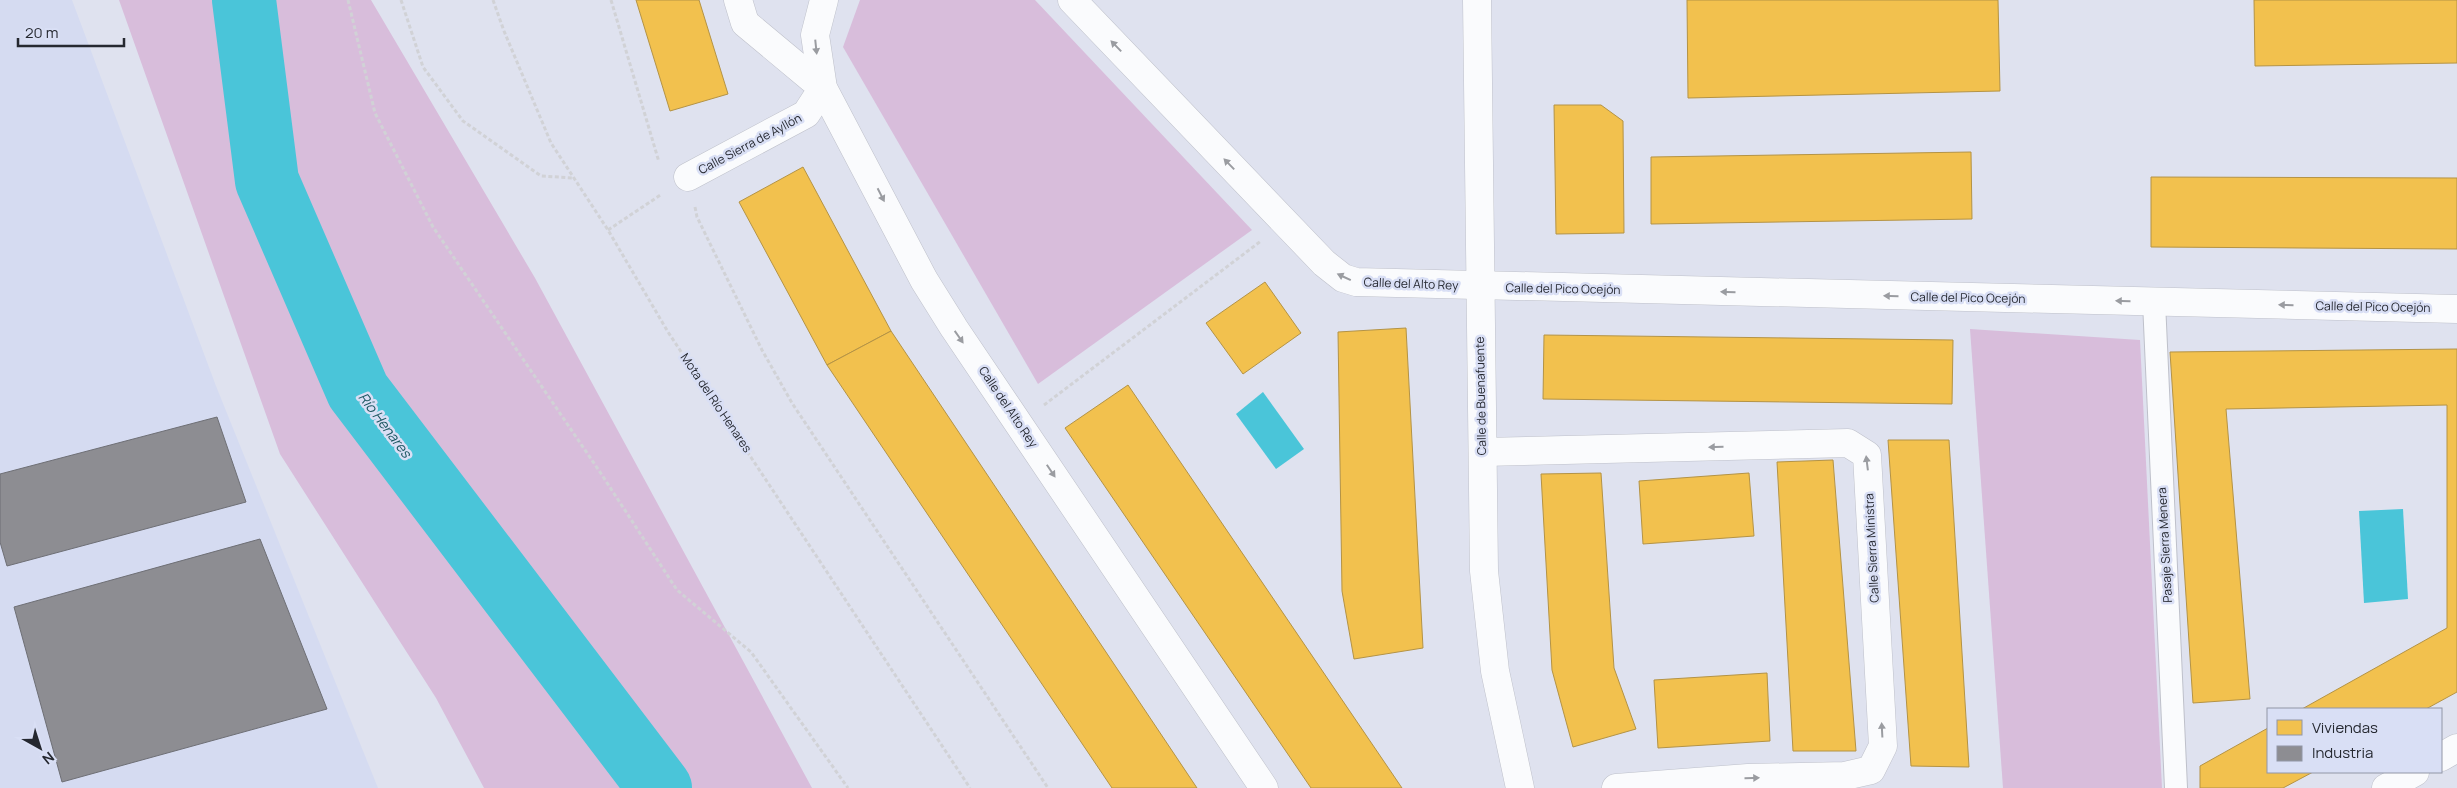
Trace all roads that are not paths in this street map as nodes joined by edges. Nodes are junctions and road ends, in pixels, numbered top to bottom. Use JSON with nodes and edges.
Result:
{"nodes":[{"id":1,"x":738,"y":0,"type":"edge"},
{"id":2,"x":824,"y":0,"type":"edge"},
{"id":3,"x":1072,"y":0,"type":"edge"},
{"id":4,"x":1477,"y":0,"type":"edge"},
{"id":5,"x":823,"y":88,"type":"junction"},
{"id":6,"x":688,"y":177,"type":"road end"},
{"id":7,"x":1479,"y":286,"type":"junction"},
{"id":8,"x":2154,"y":302,"type":"junction"},
{"id":9,"x":2457,"y":309,"type":"edge"},
{"id":10,"x":1483,"y":452,"type":"junction"},
{"id":11,"x":2457,"y":748,"type":"edge"},
{"id":12,"x":2442,"y":756,"type":"edge"},
{"id":13,"x":2413,"y":773,"type":"edge"},
{"id":14,"x":1264,"y":788,"type":"edge"},
{"id":15,"x":1520,"y":788,"type":"edge"},
{"id":16,"x":1616,"y":788,"type":"edge"},
{"id":17,"x":2176,"y":788,"type":"edge"},
{"id":18,"x":2386,"y":788,"type":"edge"}],
"edges":[{"from":1,"to":5,"type":"street"},
{"from":2,"to":5,"type":"street","name":"Calle del Alto Rey","one_way":true},
{"from":7,"to":3,"type":"street","name":"Calle del Alto Rey","one_way":true},
{"from":4,"to":7,"type":"street","name":"Calle de Buenafuente"},
{"from":5,"to":6,"type":"street","name":"Calle Sierra de Ayllón"},
{"from":5,"to":14,"type":"street","name":"Calle del Alto Rey","one_way":true},
{"from":8,"to":7,"type":"street","name":"Calle del Pico Ocejón","one_way":true},
{"from":7,"to":10,"type":"street","name":"Calle de Buenafuente"},
{"from":9,"to":8,"type":"street","name":"Calle del Pico Ocejón","one_way":true},
{"from":8,"to":17,"type":"street","name":"Pasaje Sierra Menera"},
{"from":10,"to":15,"type":"street","name":"Calle de Buenafuente"},
{"from":16,"to":10,"type":"street","name":"Calle Sierra Ministra","one_way":true},
{"from":11,"to":12,"type":"street"},
{"from":13,"to":18,"type":"street"}]}
